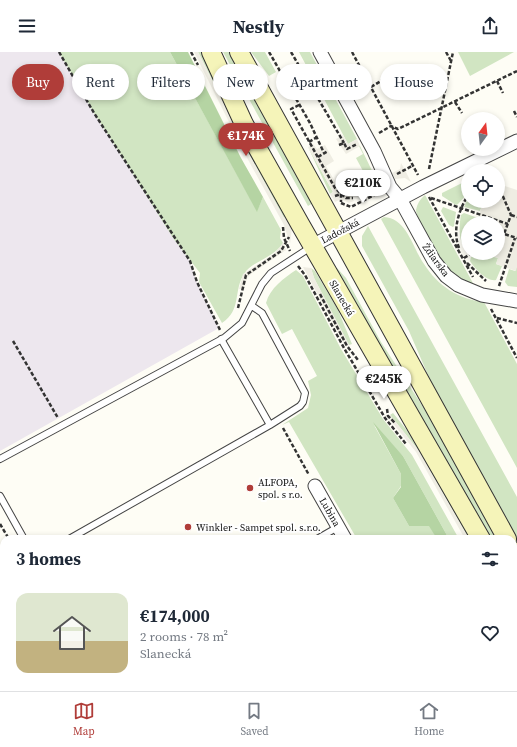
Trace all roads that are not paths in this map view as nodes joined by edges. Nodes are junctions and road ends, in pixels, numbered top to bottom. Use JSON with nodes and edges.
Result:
{"nodes":[{"id":1,"x":239,"y":52,"type":"edge"},
{"id":2,"x":320,"y":52,"type":"edge"},
{"id":3,"x":207,"y":59,"type":"edge"},
{"id":4,"x":517,"y":141,"type":"edge"},
{"id":5,"x":400,"y":199,"type":"junction"},
{"id":6,"x":337,"y":232,"type":"junction"},
{"id":7,"x":312,"y":246,"type":"junction"},
{"id":8,"x":517,"y":301,"type":"edge"},
{"id":9,"x":252,"y":306,"type":"junction"},
{"id":10,"x":223,"y":338,"type":"junction"},
{"id":11,"x":270,"y":424,"type":"junction"},
{"id":12,"x":0,"y":459,"type":"edge"},
{"id":13,"x":315,"y":486,"type":"road end"},
{"id":14,"x":0,"y":496,"type":"edge"},
{"id":15,"x":338,"y":526,"type":"junction"},
{"id":16,"x":22,"y":535,"type":"edge"},
{"id":17,"x":76,"y":535,"type":"edge"},
{"id":18,"x":323,"y":535,"type":"edge"},
{"id":19,"x":343,"y":535,"type":"edge"},
{"id":20,"x":479,"y":535,"type":"edge"},
{"id":21,"x":505,"y":535,"type":"edge"}],
"edges":[{"from":1,"to":6,"type":"main road"},
{"from":2,"to":5,"type":"street","name":"Ždiarska"},
{"from":3,"to":7,"type":"main road","name":"Slanecká"},
{"from":4,"to":5,"type":"street","name":"Ladožská"},
{"from":5,"to":6,"type":"street","name":"Ladožská"},
{"from":5,"to":8,"type":"street","name":"Ždiarska"},
{"from":6,"to":7,"type":"street","name":"Ladožská"},
{"from":6,"to":21,"type":"main road"},
{"from":7,"to":9,"type":"lane"},
{"from":7,"to":20,"type":"main road","name":"Slanecká"},
{"from":9,"to":10,"type":"lane"},
{"from":9,"to":11,"type":"lane"},
{"from":10,"to":11,"type":"lane"},
{"from":10,"to":12,"type":"lane"},
{"from":11,"to":17,"type":"lane"},
{"from":13,"to":15,"type":"street","name":"Lubina"},
{"from":14,"to":16,"type":"lane"},
{"from":15,"to":18,"type":"lane"},
{"from":15,"to":19,"type":"street","name":"Lubina"}]}
